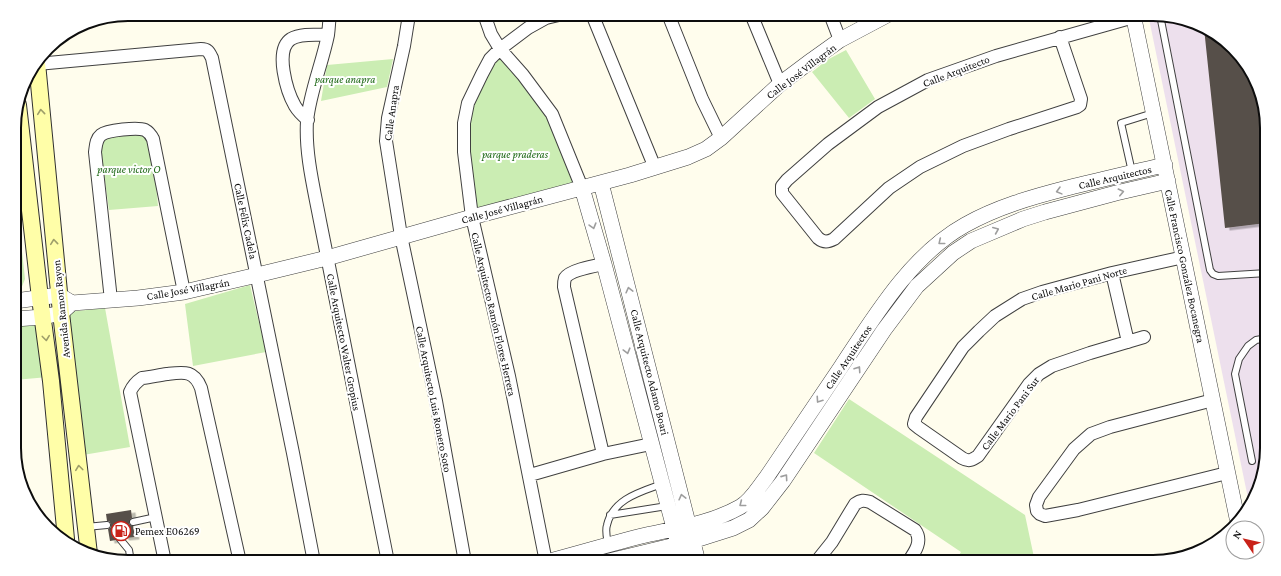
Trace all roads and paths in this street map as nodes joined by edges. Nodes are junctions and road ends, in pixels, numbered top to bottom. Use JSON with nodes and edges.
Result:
{"nodes":[{"id":1,"x":329,"y":21,"type":"edge"},
{"id":2,"x":408,"y":21,"type":"edge"},
{"id":3,"x":486,"y":21,"type":"edge"},
{"id":4,"x":541,"y":21,"type":"edge"},
{"id":5,"x":595,"y":21,"type":"edge"},
{"id":6,"x":671,"y":21,"type":"edge"},
{"id":7,"x":754,"y":21,"type":"edge"},
{"id":8,"x":833,"y":21,"type":"edge"},
{"id":9,"x":875,"y":21,"type":"edge"},
{"id":10,"x":1116,"y":21,"type":"edge"},
{"id":11,"x":1135,"y":21,"type":"edge"},
{"id":12,"x":1161,"y":21,"type":"edge"},
{"id":13,"x":328,"y":35,"type":"junction"},
{"id":14,"x":1060,"y":37,"type":"junction"},
{"id":15,"x":840,"y":40,"type":"junction"},
{"id":16,"x":500,"y":49,"type":"junction"},
{"id":17,"x":43,"y":63,"type":"edge"},
{"id":18,"x":38,"y":70,"type":"edge"},
{"id":19,"x":780,"y":84,"type":"junction"},
{"id":20,"x":1154,"y":113,"type":"junction"},
{"id":21,"x":308,"y":120,"type":"junction"},
{"id":22,"x":21,"y":131,"type":"edge"},
{"id":23,"x":721,"y":138,"type":"junction"},
{"id":24,"x":1165,"y":165,"type":"junction"},
{"id":25,"x":655,"y":168,"type":"junction"},
{"id":26,"x":1132,"y":172,"type":"junction"},
{"id":27,"x":1168,"y":181,"type":"junction"},
{"id":28,"x":601,"y":183,"type":"junction"},
{"id":29,"x":582,"y":188,"type":"junction"},
{"id":30,"x":472,"y":216,"type":"junction"},
{"id":31,"x":964,"y":225,"type":"junction"},
{"id":32,"x":401,"y":236,"type":"junction"},
{"id":33,"x":971,"y":241,"type":"junction"},
{"id":34,"x":1184,"y":257,"type":"junction"},
{"id":35,"x":327,"y":258,"type":"junction"},
{"id":36,"x":604,"y":264,"type":"junction"},
{"id":37,"x":1112,"y":273,"type":"junction"},
{"id":38,"x":1260,"y":273,"type":"edge"},
{"id":39,"x":257,"y":275,"type":"junction"},
{"id":40,"x":184,"y":292,"type":"junction"},
{"id":41,"x":40,"y":298,"type":"junction"},
{"id":42,"x":21,"y":300,"type":"edge"},
{"id":43,"x":111,"y":300,"type":"junction"},
{"id":44,"x":64,"y":304,"type":"junction"},
{"id":45,"x":43,"y":316,"type":"junction"},
{"id":46,"x":21,"y":318,"type":"edge"},
{"id":47,"x":1144,"y":337,"type":"dead end"},
{"id":48,"x":1260,"y":339,"type":"edge"},
{"id":49,"x":1128,"y":342,"type":"junction"},
{"id":50,"x":1213,"y":400,"type":"junction"},
{"id":51,"x":808,"y":416,"type":"junction"},
{"id":52,"x":821,"y":425,"type":"junction"},
{"id":53,"x":651,"y":444,"type":"junction"},
{"id":54,"x":603,"y":454,"type":"junction"},
{"id":55,"x":969,"y":461,"type":"joint"},
{"id":56,"x":1252,"y":461,"type":"dead end"},
{"id":57,"x":1227,"y":473,"type":"junction"},
{"id":58,"x":530,"y":475,"type":"junction"},
{"id":59,"x":662,"y":484,"type":"junction"},
{"id":60,"x":667,"y":506,"type":"junction"},
{"id":61,"x":610,"y":515,"type":"junction"},
{"id":62,"x":1236,"y":515,"type":"edge"},
{"id":63,"x":156,"y":518,"type":"junction"},
{"id":64,"x":133,"y":522,"type":"dead end"},
{"id":65,"x":107,"y":525,"type":"dead end"},
{"id":66,"x":689,"y":526,"type":"junction"},
{"id":67,"x":86,"y":527,"type":"junction"},
{"id":68,"x":673,"y":529,"type":"junction"},
{"id":69,"x":66,"y":535,"type":"edge"},
{"id":70,"x":120,"y":539,"type":"dead end"},
{"id":71,"x":685,"y":542,"type":"junction"},
{"id":72,"x":608,"y":546,"type":"junction"},
{"id":73,"x":88,"y":547,"type":"edge"},
{"id":74,"x":130,"y":555,"type":"edge"},
{"id":75,"x":164,"y":555,"type":"edge"},
{"id":76,"x":238,"y":555,"type":"edge"},
{"id":77,"x":313,"y":555,"type":"edge"},
{"id":78,"x":387,"y":555,"type":"edge"},
{"id":79,"x":464,"y":555,"type":"edge"},
{"id":80,"x":545,"y":555,"type":"edge"},
{"id":81,"x":573,"y":555,"type":"edge"},
{"id":82,"x":640,"y":555,"type":"edge"},
{"id":83,"x":684,"y":555,"type":"edge"},
{"id":84,"x":693,"y":555,"type":"edge"},
{"id":85,"x":822,"y":555,"type":"edge"},
{"id":86,"x":912,"y":555,"type":"edge"}],
"edges":[{"from":1,"to":13,"type":"street","name":"Calle Arquitecto Walter Gropius"},
{"from":2,"to":32,"type":"street","name":"Calle Anapra"},
{"from":3,"to":16,"type":"street"},
{"from":4,"to":16,"type":"street","name":"Calle Arquitecto Ramón Flores Herrera"},
{"from":5,"to":25,"type":"street"},
{"from":6,"to":23,"type":"street"},
{"from":7,"to":19,"type":"street"},
{"from":8,"to":15,"type":"street"},
{"from":9,"to":15,"type":"street","name":"Calle José Villagrán"},
{"from":10,"to":14,"type":"street","name":"Calle Arquitecto"},
{"from":11,"to":20,"type":"street","name":"Calle Francisco González Bocanegra"},
{"from":12,"to":38,"type":"lane"},
{"from":13,"to":21,"type":"street","name":"Calle Arquitecto Walter Gropius"},
{"from":13,"to":21,"type":"street"},
{"from":14,"to":14,"type":"street","name":"Calle Arquitecto"},
{"from":15,"to":19,"type":"street","name":"Calle José Villagrán"},
{"from":16,"to":29,"type":"street"},
{"from":16,"to":30,"type":"street","name":"Calle Arquitecto Ramón Flores Herrera"},
{"from":17,"to":39,"type":"street","name":"Calle Félix Cadela"},
{"from":44,"to":18,"type":"main road","name":"Avenida Ramon Rayon","one_way":true},
{"from":19,"to":23,"type":"street","name":"Calle José Villagrán"},
{"from":20,"to":24,"type":"street","name":"Calle Francisco González Bocanegra"},
{"from":20,"to":26,"type":"lane"},
{"from":21,"to":35,"type":"street","name":"Calle Arquitecto Walter Gropius"},
{"from":22,"to":41,"type":"main road","name":"Avenida Ramon Rayon"},
{"from":23,"to":25,"type":"street","name":"Calle José Villagrán"},
{"from":24,"to":26,"type":"street","name":"Calle Arquitectos"},
{"from":24,"to":27,"type":"street","name":"Calle Francisco González Bocanegra"},
{"from":25,"to":28,"type":"street","name":"Calle José Villagrán"},
{"from":26,"to":31,"type":"street","name":"Calle Arquitectos","one_way":true},
{"from":33,"to":27,"type":"street","name":"Calle Arquitectos","one_way":true},
{"from":27,"to":34,"type":"street","name":"Calle Francisco González Bocanegra"},
{"from":28,"to":29,"type":"street","name":"Calle José Villagrán"},
{"from":66,"to":28,"type":"street","name":"Calle Arquitecto Adamo Boari","one_way":true},
{"from":29,"to":30,"type":"street","name":"Calle José Villagrán"},
{"from":29,"to":36,"type":"street","name":"Calle Arquitecto Adamo Boari","one_way":true},
{"from":30,"to":32,"type":"street","name":"Calle José Villagrán"},
{"from":30,"to":58,"type":"street","name":"Calle Arquitecto Ramón Flores Herrera"},
{"from":31,"to":33,"type":"street"},
{"from":31,"to":51,"type":"street","name":"Calle Arquitectos","one_way":true},
{"from":32,"to":35,"type":"street","name":"Calle José Villagrán"},
{"from":32,"to":79,"type":"street","name":"Calle Arquitecto Luis Romero Soto"},
{"from":52,"to":33,"type":"street","name":"Calle Arquitectos","one_way":true},
{"from":34,"to":37,"type":"street","name":"Calle Mario Pani Norte"},
{"from":34,"to":50,"type":"street","name":"Calle Francisco González Bocanegra"},
{"from":35,"to":39,"type":"street","name":"Calle José Villagrán"},
{"from":35,"to":78,"type":"street","name":"Calle Arquitecto Walter Gropius"},
{"from":36,"to":53,"type":"street","name":"Calle Arquitecto Adamo Boari","one_way":true},
{"from":36,"to":54,"type":"street"},
{"from":37,"to":49,"type":"street"},
{"from":37,"to":55,"type":"street","name":"Calle Mario Pani Norte"},
{"from":39,"to":40,"type":"street","name":"Calle José Villagrán"},
{"from":39,"to":77,"type":"street","name":"Calle Félix Cadela"},
{"from":40,"to":43,"type":"street","name":"Calle José Villagrán"},
{"from":40,"to":43,"type":"street"},
{"from":41,"to":42,"type":"street"},
{"from":41,"to":44,"type":"street"},
{"from":41,"to":45,"type":"main road","name":"Avenida Ramon Rayon"},
{"from":43,"to":44,"type":"street","name":"Calle José Villagrán"},
{"from":44,"to":45,"type":"street"},
{"from":67,"to":44,"type":"main road","name":"Avenida Ramon Rayon","one_way":true},
{"from":45,"to":46,"type":"street"},
{"from":45,"to":69,"type":"main road","name":"Avenida Ramon Rayon","one_way":true},
{"from":47,"to":49,"type":"street","name":"Calle Mario Pani Sur"},
{"from":48,"to":56,"type":"lane"},
{"from":49,"to":55,"type":"street","name":"Calle Mario Pani Sur"},
{"from":50,"to":57,"type":"street","name":"Calle Francisco González Bocanegra"},
{"from":50,"to":57,"type":"street"},
{"from":51,"to":52,"type":"street"},
{"from":51,"to":66,"type":"street","name":"Calle Arquitectos","one_way":true},
{"from":71,"to":52,"type":"street","name":"Calle Arquitectos","one_way":true},
{"from":53,"to":54,"type":"street"},
{"from":53,"to":59,"type":"street","name":"Calle Arquitecto Adamo Boari"},
{"from":54,"to":58,"type":"street"},
{"from":57,"to":62,"type":"street","name":"Calle Francisco González Bocanegra"},
{"from":58,"to":80,"type":"street","name":"Calle Arquitecto Ramón Flores Herrera"},
{"from":59,"to":60,"type":"street","name":"Calle Arquitecto Adamo Boari"},
{"from":59,"to":61,"type":"lane"},
{"from":60,"to":61,"type":"lane"},
{"from":60,"to":68,"type":"street","name":"Calle Arquitecto Adamo Boari"},
{"from":61,"to":72,"type":"lane"},
{"from":63,"to":64,"type":"lane"},
{"from":63,"to":75,"type":"street"},
{"from":63,"to":76,"type":"street"},
{"from":65,"to":67,"type":"lane"},
{"from":66,"to":68,"type":"street","name":"Calle Arquitectos"},
{"from":66,"to":71,"type":"street","name":"Calle Arquitecto Adamo Boari"},
{"from":67,"to":73,"type":"main road","name":"Avenida Ramon Rayon"},
{"from":68,"to":71,"type":"street","name":"Calle Arquitecto Adamo Boari"},
{"from":68,"to":72,"type":"street","name":"Calle Arquitectos"},
{"from":70,"to":74,"type":"lane"},
{"from":71,"to":82,"type":"street","name":"Calle Arquitectos"},
{"from":71,"to":83,"type":"street","name":"Calle Arquitecto Adamo Boari"},
{"from":71,"to":84,"type":"street","name":"Calle Arquitecto Adamo Boari"},
{"from":72,"to":81,"type":"street","name":"Calle Arquitectos"},
{"from":85,"to":86,"type":"street"}]}
